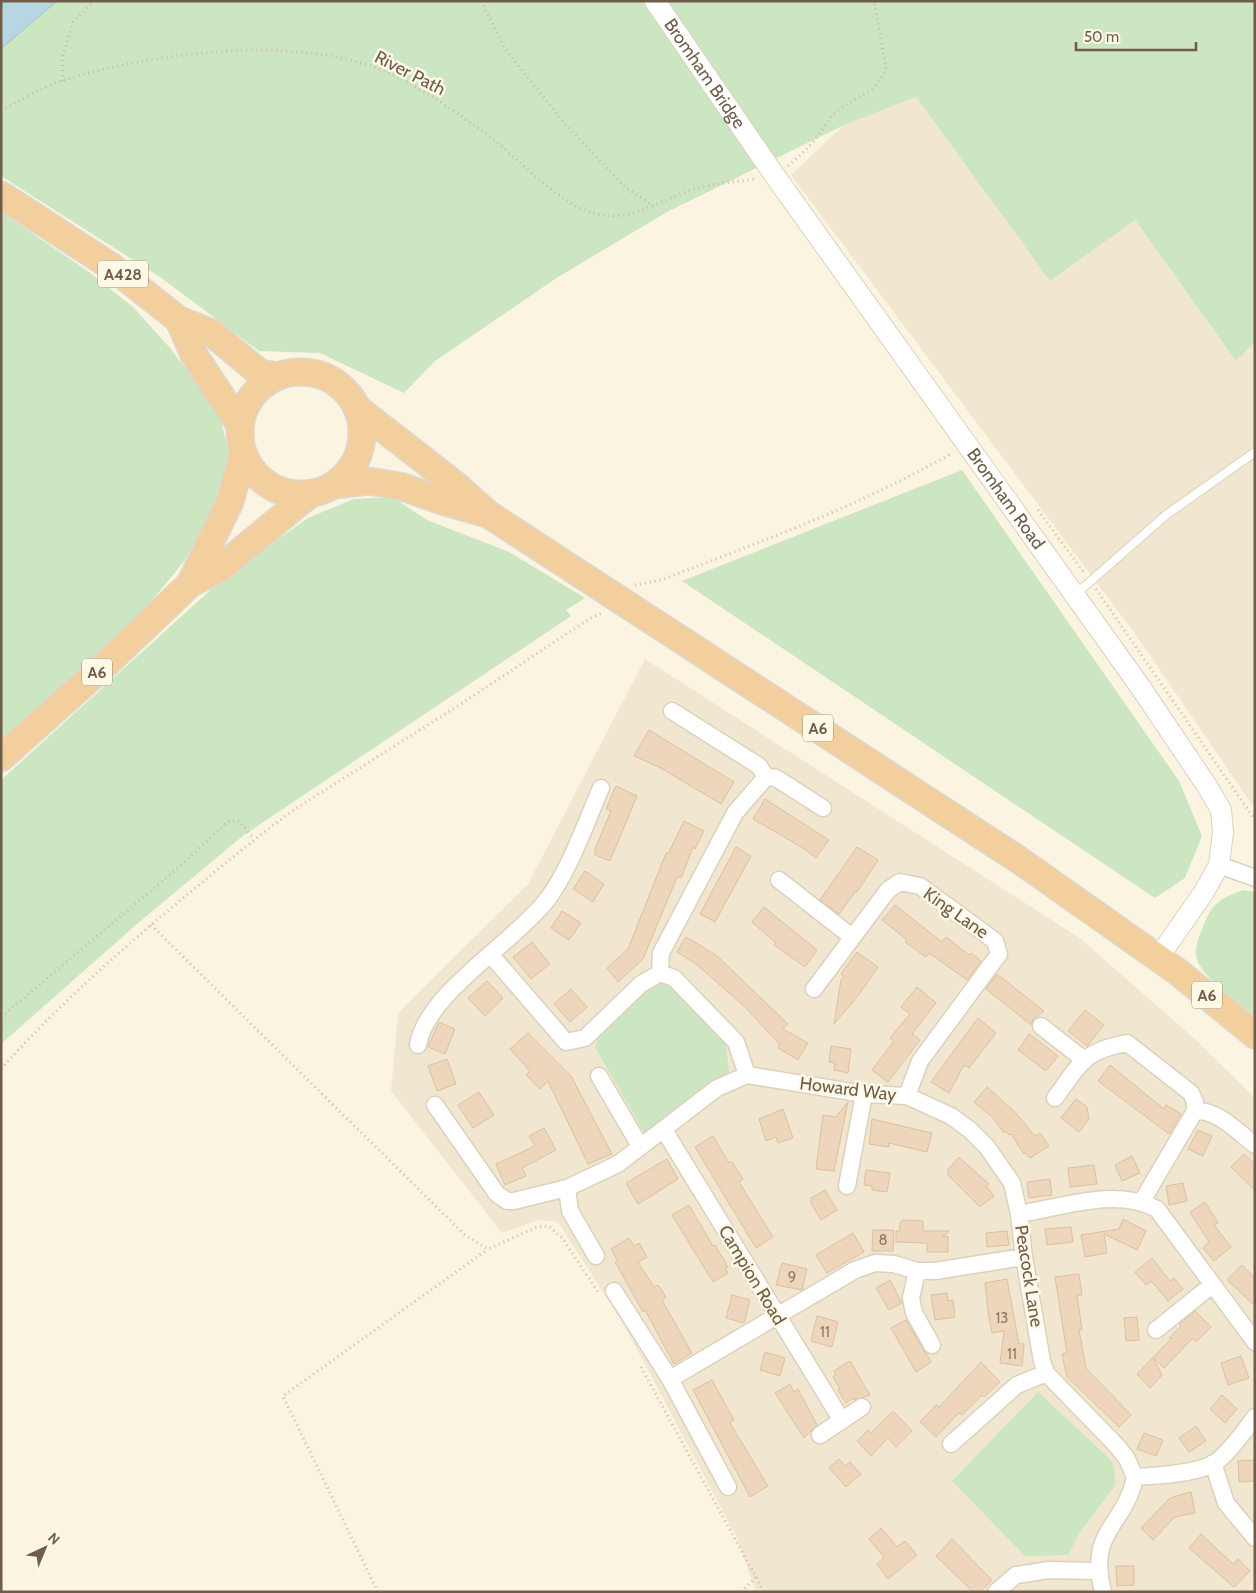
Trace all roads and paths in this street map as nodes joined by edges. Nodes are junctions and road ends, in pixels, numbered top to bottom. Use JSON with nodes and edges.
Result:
{"nodes":[{"id":1,"x":94,"y":1,"type":"edge"},
{"id":2,"x":481,"y":1,"type":"edge"},
{"id":3,"x":655,"y":1,"type":"edge"},
{"id":4,"x":874,"y":1,"type":"edge"},
{"id":5,"x":63,"y":80,"type":"junction"},
{"id":6,"x":1,"y":110,"type":"edge"},
{"id":7,"x":754,"y":144,"type":"joint"},
{"id":8,"x":780,"y":172,"type":"junction"},
{"id":9,"x":1,"y":195,"type":"edge"},
{"id":10,"x":653,"y":206,"type":"junction"},
{"id":11,"x":179,"y":320,"type":"junction"},
{"id":12,"x":276,"y":376,"type":"junction"},
{"id":13,"x":358,"y":409,"type":"junction"},
{"id":14,"x":240,"y":425,"type":"junction"},
{"id":15,"x":968,"y":443,"type":"junction"},
{"id":16,"x":1255,"y":452,"type":"edge"},
{"id":17,"x":243,"y":454,"type":"junction"},
{"id":18,"x":335,"y":485,"type":"junction"},
{"id":19,"x":310,"y":494,"type":"junction"},
{"id":20,"x":488,"y":514,"type":"junction"},
{"id":21,"x":190,"y":584,"type":"junction"},
{"id":22,"x":631,"y":585,"type":"dead end"},
{"id":23,"x":1075,"y":595,"type":"junction"},
{"id":24,"x":595,"y":616,"type":"dead end"},
{"id":25,"x":672,"y":710,"type":"dead end"},
{"id":26,"x":1,"y":758,"type":"edge"},
{"id":27,"x":766,"y":777,"type":"junction"},
{"id":28,"x":601,"y":788,"type":"dead end"},
{"id":29,"x":823,"y":808,"type":"dead end"},
{"id":30,"x":254,"y":840,"type":"junction"},
{"id":31,"x":1219,"y":865,"type":"junction"},
{"id":32,"x":1255,"y":878,"type":"edge"},
{"id":33,"x":779,"y":880,"type":"dead end"},
{"id":34,"x":151,"y":925,"type":"junction"},
{"id":35,"x":852,"y":937,"type":"junction"},
{"id":36,"x":490,"y":954,"type":"junction"},
{"id":37,"x":1158,"y":958,"type":"junction"},
{"id":38,"x":660,"y":973,"type":"junction"},
{"id":39,"x":814,"y":989,"type":"dead end"},
{"id":40,"x":1,"y":1017,"type":"edge"},
{"id":41,"x":1041,"y":1026,"type":"dead end"},
{"id":42,"x":1255,"y":1035,"type":"edge"},
{"id":43,"x":418,"y":1045,"type":"dead end"},
{"id":44,"x":1083,"y":1059,"type":"junction"},
{"id":45,"x":1,"y":1069,"type":"edge"},
{"id":46,"x":747,"y":1075,"type":"junction"},
{"id":47,"x":600,"y":1076,"type":"dead end"},
{"id":48,"x":864,"y":1094,"type":"junction"},
{"id":49,"x":907,"y":1096,"type":"junction"},
{"id":50,"x":1055,"y":1098,"type":"dead end"},
{"id":51,"x":435,"y":1105,"type":"dead end"},
{"id":52,"x":1195,"y":1111,"type":"junction"},
{"id":53,"x":664,"y":1130,"type":"junction"},
{"id":54,"x":1255,"y":1145,"type":"edge"},
{"id":55,"x":640,"y":1146,"type":"junction"},
{"id":56,"x":847,"y":1186,"type":"dead end"},
{"id":57,"x":567,"y":1188,"type":"junction"},
{"id":58,"x":1142,"y":1201,"type":"junction"},
{"id":59,"x":1020,"y":1214,"type":"junction"},
{"id":60,"x":488,"y":1249,"type":"junction"},
{"id":61,"x":596,"y":1256,"type":"dead end"},
{"id":62,"x":1024,"y":1256,"type":"junction"},
{"id":63,"x":917,"y":1271,"type":"junction"},
{"id":64,"x":1212,"y":1285,"type":"junction"},
{"id":65,"x":607,"y":1292,"type":"joint"},
{"id":66,"x":776,"y":1316,"type":"junction"},
{"id":67,"x":1156,"y":1330,"type":"dead end"},
{"id":68,"x":1255,"y":1342,"type":"edge"},
{"id":69,"x":932,"y":1345,"type":"dead end"},
{"id":70,"x":638,"y":1360,"type":"dead end"},
{"id":71,"x":1046,"y":1373,"type":"junction"},
{"id":72,"x":670,"y":1379,"type":"junction"},
{"id":73,"x":862,"y":1406,"type":"dead end"},
{"id":74,"x":1255,"y":1416,"type":"edge"},
{"id":75,"x":841,"y":1419,"type":"junction"},
{"id":76,"x":820,"y":1435,"type":"dead end"},
{"id":77,"x":951,"y":1444,"type":"dead end"},
{"id":78,"x":1213,"y":1463,"type":"junction"},
{"id":79,"x":1135,"y":1477,"type":"junction"},
{"id":80,"x":728,"y":1487,"type":"dead end"},
{"id":81,"x":1255,"y":1538,"type":"edge"},
{"id":82,"x":1098,"y":1571,"type":"junction"},
{"id":83,"x":756,"y":1577,"type":"junction"},
{"id":84,"x":378,"y":1592,"type":"edge"},
{"id":85,"x":741,"y":1592,"type":"edge"},
{"id":86,"x":764,"y":1592,"type":"edge"},
{"id":87,"x":996,"y":1592,"type":"edge"},
{"id":88,"x":1103,"y":1592,"type":"edge"}],
"edges":[{"from":1,"to":5,"type":"path"},
{"from":2,"to":10,"type":"path"},
{"from":3,"to":7,"type":"street","name":"Bromham Bridge"},
{"from":4,"to":8,"type":"path"},
{"from":5,"to":6,"type":"path","name":"River Path"},
{"from":5,"to":10,"type":"path","name":"River Path"},
{"from":7,"to":8,"type":"street","name":"Bromham Road"},
{"from":8,"to":10,"type":"path","name":"River Path"},
{"from":8,"to":15,"type":"street","name":"Bromham Road"},
{"from":9,"to":11,"type":"highway","number":"A428"},
{"from":11,"to":12,"type":"highway","number":"A428"},
{"from":11,"to":14,"type":"highway","number":"A428"},
{"from":12,"to":13,"type":"highway"},
{"from":12,"to":14,"type":"highway"},
{"from":13,"to":18,"type":"highway"},
{"from":13,"to":20,"type":"highway","number":"A6"},
{"from":14,"to":17,"type":"highway"},
{"from":15,"to":22,"type":"path"},
{"from":15,"to":23,"type":"street","name":"Bromham Road"},
{"from":16,"to":23,"type":"lane"},
{"from":17,"to":19,"type":"highway"},
{"from":17,"to":21,"type":"highway","number":"A6"},
{"from":18,"to":19,"type":"highway"},
{"from":18,"to":20,"type":"highway","number":"A6"},
{"from":19,"to":21,"type":"highway","number":"A6"},
{"from":20,"to":37,"type":"highway","number":"A6"},
{"from":21,"to":26,"type":"highway","number":"A6"},
{"from":23,"to":31,"type":"street","name":"Bromham Road"},
{"from":24,"to":30,"type":"path"},
{"from":25,"to":27,"type":"street"},
{"from":27,"to":29,"type":"street"},
{"from":27,"to":38,"type":"street"},
{"from":28,"to":36,"type":"street"},
{"from":30,"to":34,"type":"path"},
{"from":30,"to":40,"type":"path"},
{"from":31,"to":32,"type":"street"},
{"from":31,"to":37,"type":"street","name":"Bromham Road"},
{"from":33,"to":35,"type":"street"},
{"from":34,"to":45,"type":"path"},
{"from":34,"to":60,"type":"path"},
{"from":35,"to":39,"type":"street","name":"King Lane"},
{"from":35,"to":49,"type":"street","name":"King Lane"},
{"from":36,"to":38,"type":"street"},
{"from":36,"to":43,"type":"street"},
{"from":37,"to":42,"type":"highway","number":"A6"},
{"from":38,"to":46,"type":"street"},
{"from":41,"to":44,"type":"street"},
{"from":44,"to":50,"type":"street"},
{"from":44,"to":52,"type":"street"},
{"from":46,"to":48,"type":"street","name":"Howard Way"},
{"from":46,"to":53,"type":"street"},
{"from":47,"to":55,"type":"street"},
{"from":48,"to":49,"type":"street","name":"Howard Way"},
{"from":48,"to":56,"type":"street"},
{"from":49,"to":59,"type":"street","name":"Howard Way"},
{"from":51,"to":57,"type":"street"},
{"from":52,"to":54,"type":"street"},
{"from":52,"to":58,"type":"street"},
{"from":53,"to":55,"type":"street"},
{"from":53,"to":66,"type":"street","name":"Campion Road"},
{"from":55,"to":57,"type":"street"},
{"from":57,"to":61,"type":"street"},
{"from":58,"to":59,"type":"street","name":"Peacock Lane"},
{"from":58,"to":64,"type":"street","name":"Peacock Lane"},
{"from":59,"to":62,"type":"street","name":"Peacock Lane"},
{"from":60,"to":65,"type":"path"},
{"from":60,"to":84,"type":"path"},
{"from":62,"to":63,"type":"street"},
{"from":62,"to":71,"type":"street","name":"Peacock Lane"},
{"from":63,"to":66,"type":"street"},
{"from":63,"to":69,"type":"street"},
{"from":64,"to":67,"type":"street"},
{"from":64,"to":68,"type":"street","name":"Peacock Lane"},
{"from":65,"to":72,"type":"street"},
{"from":66,"to":72,"type":"street"},
{"from":66,"to":75,"type":"street","name":"Campion Road"},
{"from":70,"to":83,"type":"path"},
{"from":71,"to":77,"type":"street"},
{"from":71,"to":79,"type":"street"},
{"from":72,"to":80,"type":"street"},
{"from":73,"to":75,"type":"street"},
{"from":74,"to":78,"type":"street"},
{"from":75,"to":76,"type":"street"},
{"from":78,"to":79,"type":"street"},
{"from":78,"to":81,"type":"street"},
{"from":79,"to":82,"type":"street"},
{"from":82,"to":87,"type":"street"},
{"from":82,"to":88,"type":"street"},
{"from":83,"to":85,"type":"path"},
{"from":83,"to":86,"type":"path"}]}
